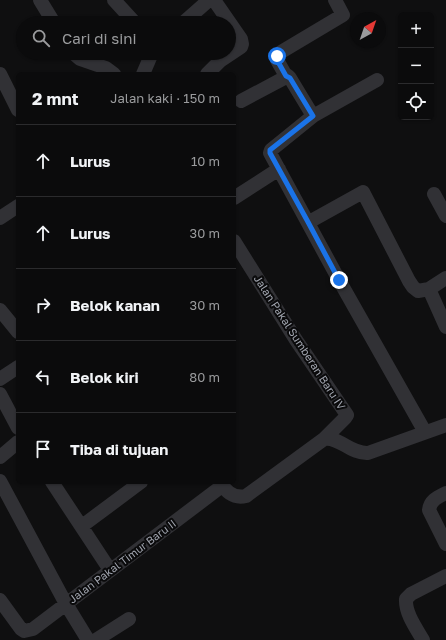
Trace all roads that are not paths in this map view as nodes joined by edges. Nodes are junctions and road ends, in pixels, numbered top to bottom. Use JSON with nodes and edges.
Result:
{"nodes":[{"id":1,"x":40,"y":0,"type":"edge"},
{"id":2,"x":114,"y":0,"type":"edge"},
{"id":3,"x":335,"y":0,"type":"edge"},
{"id":4,"x":214,"y":2,"type":"edge"},
{"id":5,"x":50,"y":16,"type":"edge"},
{"id":6,"x":129,"y":16,"type":"edge"},
{"id":7,"x":193,"y":16,"type":"edge"},
{"id":8,"x":225,"y":16,"type":"edge"},
{"id":9,"x":236,"y":32,"type":"edge"},
{"id":10,"x":236,"y":49,"type":"edge"},
{"id":11,"x":83,"y":60,"type":"edge"},
{"id":12,"x":149,"y":60,"type":"edge"},
{"id":13,"x":221,"y":60,"type":"edge"},
{"id":14,"x":111,"y":72,"type":"edge"},
{"id":15,"x":144,"y":72,"type":"edge"},
{"id":16,"x":209,"y":72,"type":"edge"},
{"id":17,"x":0,"y":74,"type":"edge"},
{"id":18,"x":286,"y":76,"type":"junction"},
{"id":19,"x":377,"y":80,"type":"dead end"},
{"id":20,"x":241,"y":101,"type":"dead end"},
{"id":21,"x":16,"y":106,"type":"edge"},
{"id":22,"x":313,"y":116,"type":"junction"},
{"id":23,"x":279,"y":169,"type":"junction"},
{"id":24,"x":434,"y":194,"type":"dead end"},
{"id":25,"x":236,"y":197,"type":"edge"},
{"id":26,"x":16,"y":207,"type":"edge"},
{"id":27,"x":446,"y":216,"type":"edge"},
{"id":28,"x":0,"y":218,"type":"edge"},
{"id":29,"x":308,"y":222,"type":"junction"},
{"id":30,"x":236,"y":244,"type":"edge"},
{"id":31,"x":446,"y":278,"type":"edge"},
{"id":32,"x":429,"y":289,"type":"junction"},
{"id":33,"x":0,"y":310,"type":"edge"},
{"id":34,"x":446,"y":327,"type":"edge"},
{"id":35,"x":16,"y":330,"type":"edge"},
{"id":36,"x":16,"y":368,"type":"edge"},
{"id":37,"x":0,"y":379,"type":"edge"},
{"id":38,"x":0,"y":394,"type":"edge"},
{"id":39,"x":16,"y":424,"type":"edge"},
{"id":40,"x":446,"y":425,"type":"edge"},
{"id":41,"x":425,"y":432,"type":"junction"},
{"id":42,"x":324,"y":439,"type":"junction"},
{"id":43,"x":16,"y":444,"type":"edge"},
{"id":44,"x":0,"y":457,"type":"edge"},
{"id":45,"x":0,"y":481,"type":"edge"},
{"id":46,"x":53,"y":484,"type":"edge"},
{"id":47,"x":138,"y":484,"type":"edge"},
{"id":48,"x":221,"y":484,"type":"edge"},
{"id":49,"x":446,"y":493,"type":"edge"},
{"id":50,"x":82,"y":526,"type":"junction"},
{"id":51,"x":446,"y":544,"type":"edge"},
{"id":52,"x":110,"y":570,"type":"junction"},
{"id":53,"x":446,"y":576,"type":"edge"},
{"id":54,"x":0,"y":600,"type":"edge"},
{"id":55,"x":66,"y":604,"type":"junction"},
{"id":56,"x":129,"y":619,"type":"dead end"},
{"id":57,"x":88,"y":640,"type":"edge"},
{"id":58,"x":96,"y":640,"type":"edge"},
{"id":59,"x":422,"y":640,"type":"edge"}],
"edges":[{"from":1,"to":5,"type":"street"},
{"from":2,"to":6,"type":"street"},
{"from":3,"to":18,"type":"street"},
{"from":4,"to":7,"type":"street"},
{"from":4,"to":8,"type":"street"},
{"from":9,"to":10,"type":"street"},
{"from":11,"to":14,"type":"street"},
{"from":12,"to":15,"type":"street"},
{"from":13,"to":16,"type":"street"},
{"from":17,"to":21,"type":"street"},
{"from":18,"to":20,"type":"street"},
{"from":18,"to":22,"type":"street"},
{"from":19,"to":22,"type":"street"},
{"from":22,"to":23,"type":"street"},
{"from":23,"to":25,"type":"street"},
{"from":23,"to":29,"type":"street"},
{"from":24,"to":27,"type":"street"},
{"from":26,"to":28,"type":"street"},
{"from":29,"to":32,"type":"street"},
{"from":29,"to":41,"type":"street"},
{"from":30,"to":42,"type":"street","name":"Jalan Pakal Sumberan Baru IV"},
{"from":31,"to":32,"type":"street"},
{"from":32,"to":34,"type":"street"},
{"from":33,"to":35,"type":"street"},
{"from":36,"to":37,"type":"street"},
{"from":38,"to":39,"type":"street"},
{"from":40,"to":41,"type":"street"},
{"from":41,"to":42,"type":"street"},
{"from":42,"to":48,"type":"street"},
{"from":43,"to":44,"type":"street"},
{"from":45,"to":55,"type":"street"},
{"from":46,"to":50,"type":"street"},
{"from":47,"to":50,"type":"street"},
{"from":48,"to":52,"type":"street","name":"Jalan Pakal Timur Baru II"},
{"from":49,"to":51,"type":"street"},
{"from":50,"to":52,"type":"street"},
{"from":52,"to":55,"type":"street","name":"Jalan Pakal Timur Baru II"},
{"from":53,"to":59,"type":"street"},
{"from":54,"to":55,"type":"street","name":"Jalan Pakal Timur Baru II"},
{"from":55,"to":57,"type":"street"},
{"from":56,"to":58,"type":"street"}]}
